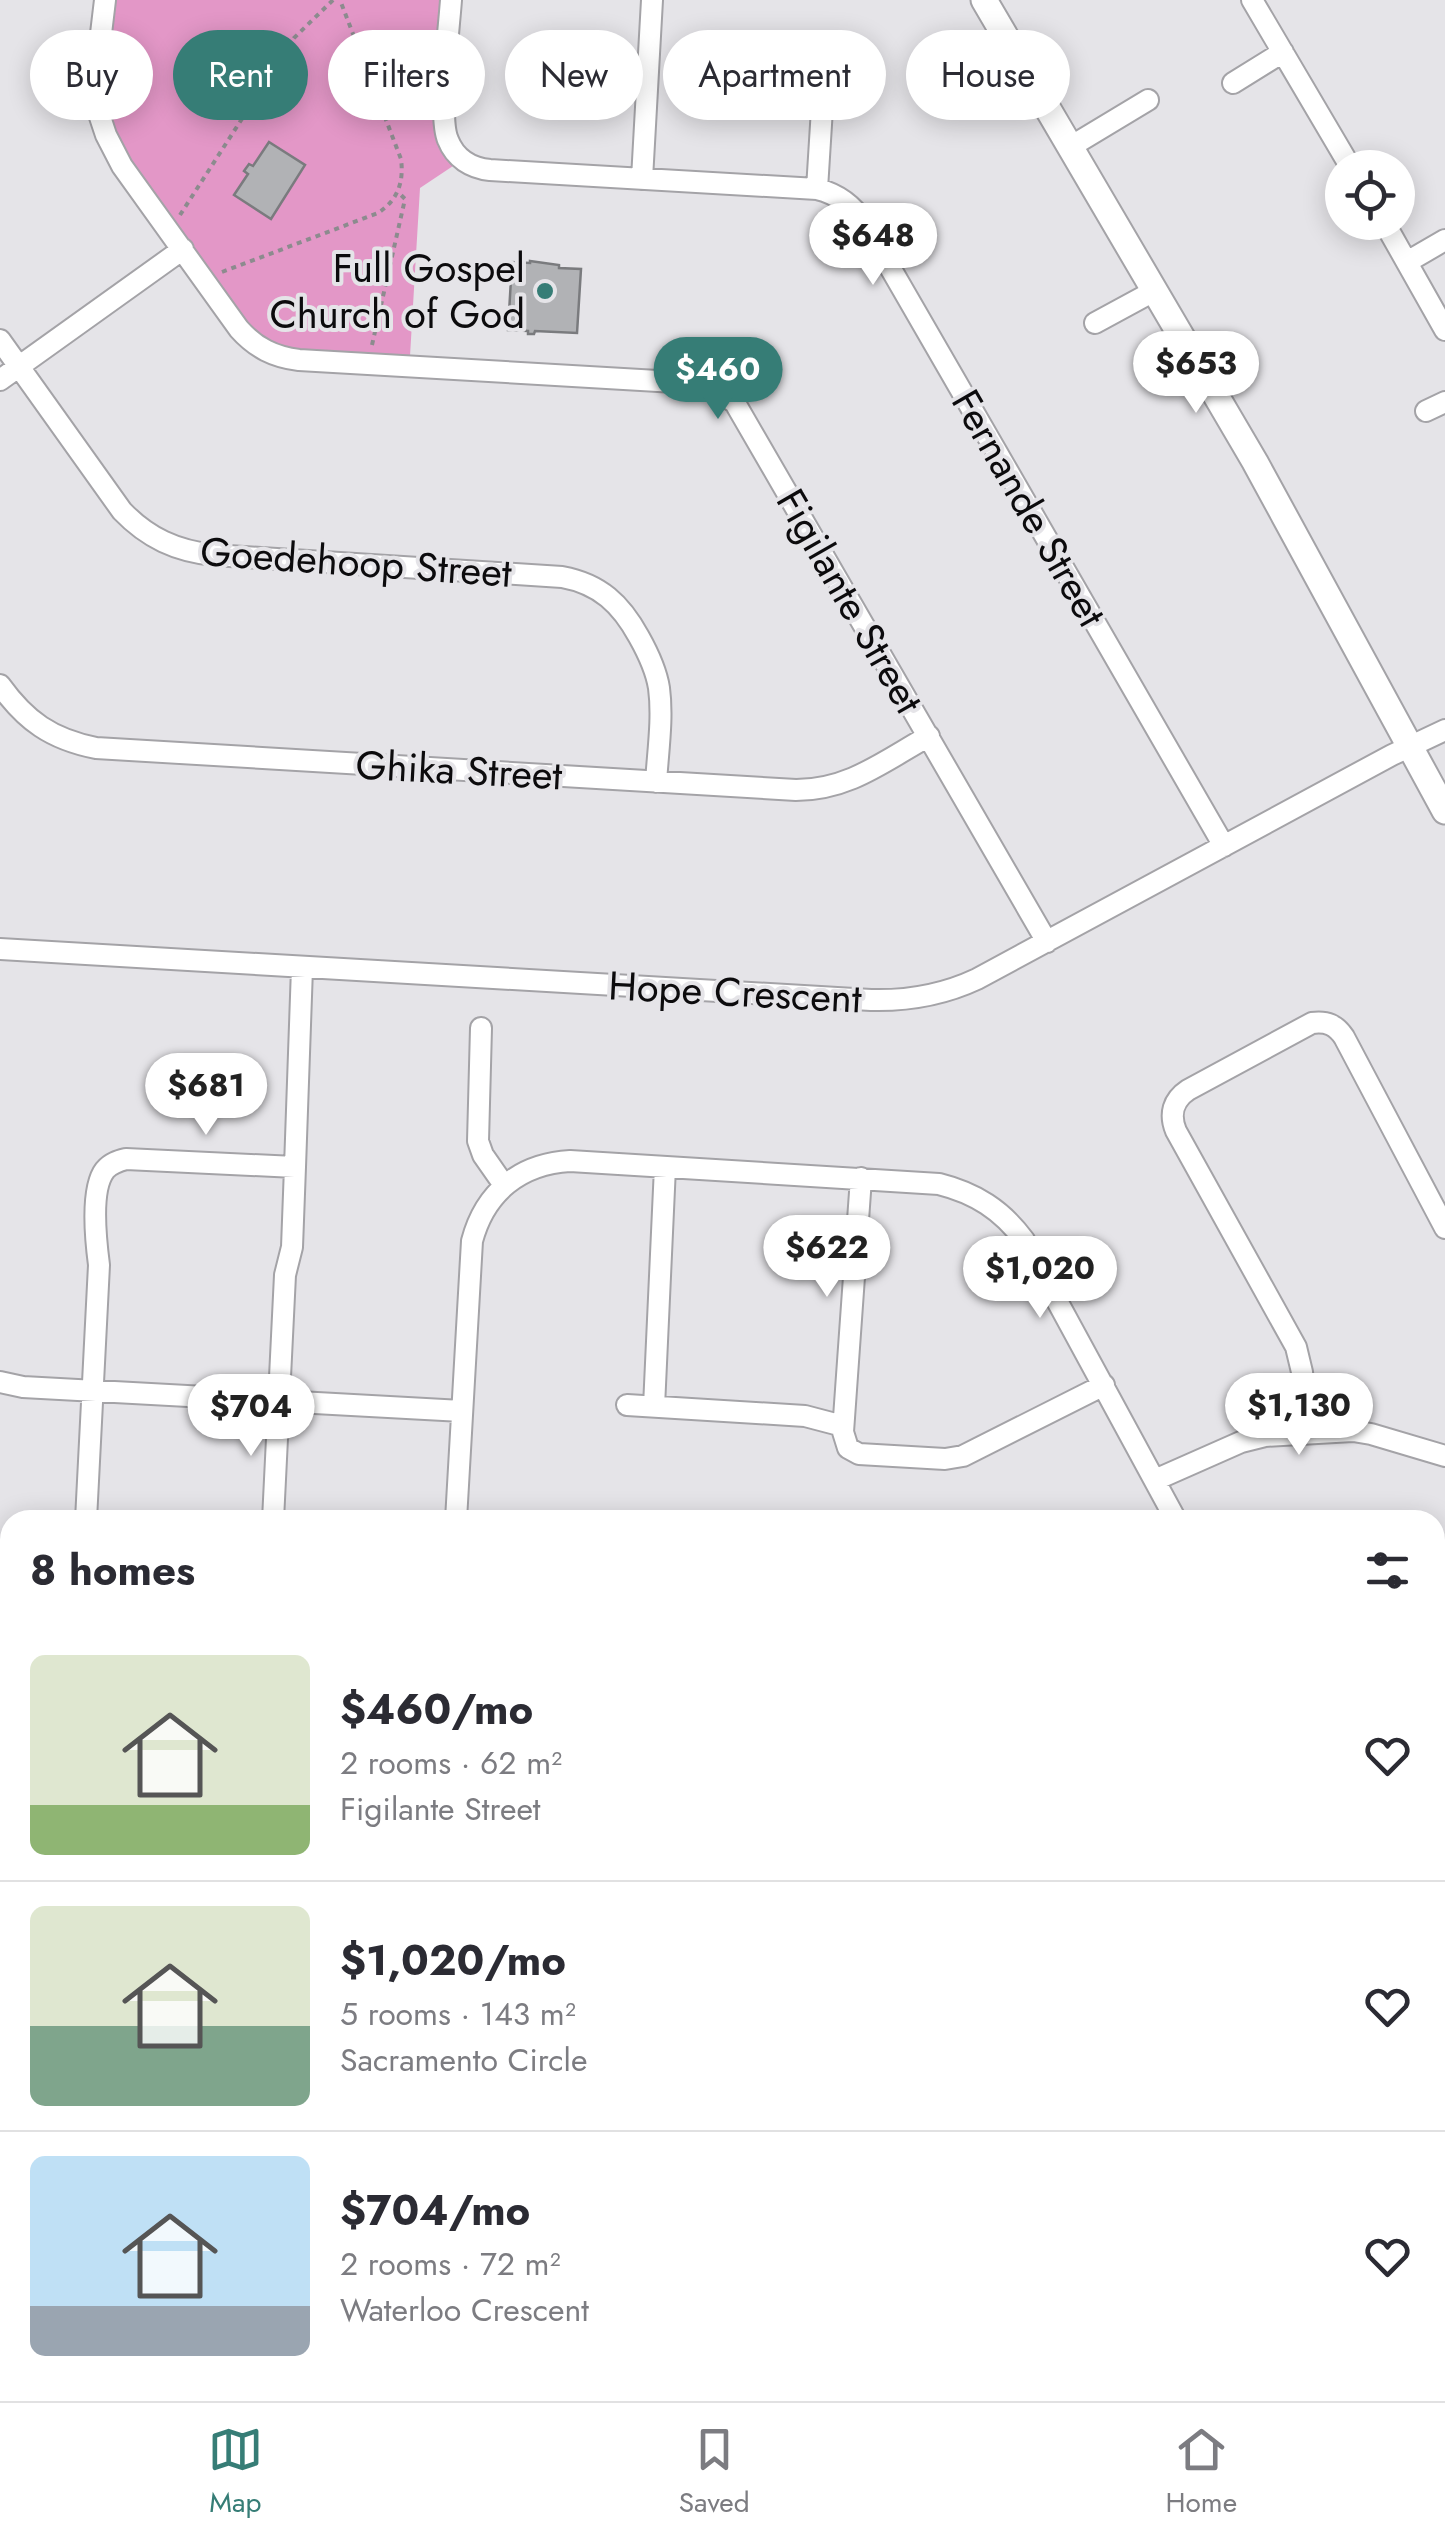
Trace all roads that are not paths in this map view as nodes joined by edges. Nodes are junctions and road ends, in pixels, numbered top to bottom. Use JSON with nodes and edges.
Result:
{"nodes":[{"id":1,"x":105,"y":0,"type":"edge"},
{"id":2,"x":451,"y":0,"type":"edge"},
{"id":3,"x":652,"y":0,"type":"edge"},
{"id":4,"x":984,"y":0,"type":"edge"},
{"id":5,"x":1252,"y":0,"type":"edge"},
{"id":6,"x":1283,"y":52,"type":"junction"},
{"id":7,"x":1234,"y":83,"type":"dead end"},
{"id":8,"x":1148,"y":100,"type":"dead end"},
{"id":9,"x":821,"y":120,"type":"edge"},
{"id":10,"x":1070,"y":147,"type":"junction"},
{"id":11,"x":1340,"y":150,"type":"edge"},
{"id":12,"x":642,"y":179,"type":"junction"},
{"id":13,"x":817,"y":189,"type":"junction"},
{"id":14,"x":1394,"y":240,"type":"edge"},
{"id":15,"x":1445,"y":240,"type":"edge"},
{"id":16,"x":183,"y":249,"type":"junction"},
{"id":17,"x":1407,"y":262,"type":"junction"},
{"id":18,"x":1154,"y":291,"type":"junction"},
{"id":19,"x":1095,"y":323,"type":"dead end"},
{"id":20,"x":1445,"y":330,"type":"edge"},
{"id":21,"x":0,"y":340,"type":"edge"},
{"id":22,"x":19,"y":367,"type":"junction"},
{"id":23,"x":0,"y":380,"type":"edge"},
{"id":24,"x":0,"y":684,"type":"edge"},
{"id":25,"x":1445,"y":730,"type":"edge"},
{"id":26,"x":929,"y":736,"type":"junction"},
{"id":27,"x":1410,"y":747,"type":"junction"},
{"id":28,"x":656,"y":782,"type":"junction"},
{"id":29,"x":1445,"y":811,"type":"edge"},
{"id":30,"x":1224,"y":846,"type":"junction"},
{"id":31,"x":1046,"y":942,"type":"junction"},
{"id":32,"x":0,"y":950,"type":"edge"},
{"id":33,"x":302,"y":968,"type":"junction"},
{"id":34,"x":481,"y":1028,"type":"dead end"},
{"id":35,"x":666,"y":1167,"type":"junction"},
{"id":36,"x":295,"y":1168,"type":"junction"},
{"id":37,"x":861,"y":1178,"type":"junction"},
{"id":38,"x":504,"y":1185,"type":"junction"},
{"id":39,"x":1445,"y":1228,"type":"edge"},
{"id":40,"x":0,"y":1382,"type":"edge"},
{"id":41,"x":1104,"y":1385,"type":"junction"},
{"id":42,"x":93,"y":1391,"type":"junction"},
{"id":43,"x":278,"y":1401,"type":"junction"},
{"id":44,"x":627,"y":1405,"type":"dead end"},
{"id":45,"x":654,"y":1407,"type":"junction"},
{"id":46,"x":462,"y":1411,"type":"junction"},
{"id":47,"x":843,"y":1426,"type":"junction"},
{"id":48,"x":1308,"y":1433,"type":"junction"},
{"id":49,"x":1445,"y":1456,"type":"edge"},
{"id":50,"x":1155,"y":1480,"type":"junction"},
{"id":51,"x":87,"y":1510,"type":"edge"},
{"id":52,"x":273,"y":1510,"type":"edge"},
{"id":53,"x":457,"y":1510,"type":"edge"},
{"id":54,"x":1171,"y":1510,"type":"edge"}],
"edges":[{"from":1,"to":16,"type":"street","name":"Figilante Street"},
{"from":2,"to":12,"type":"street","name":"Fernande Street"},
{"from":3,"to":12,"type":"street"},
{"from":4,"to":10,"type":"street"},
{"from":5,"to":6,"type":"street"},
{"from":6,"to":7,"type":"street"},
{"from":6,"to":11,"type":"street"},
{"from":8,"to":10,"type":"street"},
{"from":9,"to":13,"type":"street"},
{"from":10,"to":18,"type":"street"},
{"from":12,"to":13,"type":"street","name":"Fernande Street"},
{"from":13,"to":30,"type":"street","name":"Fernande Street"},
{"from":14,"to":17,"type":"street"},
{"from":15,"to":17,"type":"street"},
{"from":16,"to":22,"type":"street"},
{"from":16,"to":26,"type":"street","name":"Figilante Street"},
{"from":17,"to":20,"type":"street"},
{"from":18,"to":19,"type":"street"},
{"from":18,"to":27,"type":"street"},
{"from":21,"to":22,"type":"street","name":"Goedehoop Street"},
{"from":22,"to":23,"type":"street"},
{"from":22,"to":28,"type":"street","name":"Goedehoop Street"},
{"from":24,"to":28,"type":"street","name":"Ghika Street"},
{"from":25,"to":27,"type":"street","name":"Hope Crescent"},
{"from":26,"to":28,"type":"street","name":"Ghika Street"},
{"from":26,"to":31,"type":"street","name":"Figilante Street"},
{"from":27,"to":29,"type":"street"},
{"from":27,"to":30,"type":"street","name":"Hope Crescent"},
{"from":30,"to":31,"type":"street","name":"Hope Crescent"},
{"from":31,"to":33,"type":"street","name":"Hope Crescent"},
{"from":32,"to":33,"type":"street","name":"Hope Crescent"},
{"from":33,"to":36,"type":"street"},
{"from":34,"to":38,"type":"street"},
{"from":35,"to":37,"type":"street"},
{"from":35,"to":38,"type":"street"},
{"from":35,"to":45,"type":"street"},
{"from":36,"to":42,"type":"street"},
{"from":36,"to":43,"type":"street"},
{"from":37,"to":41,"type":"street"},
{"from":37,"to":47,"type":"street"},
{"from":38,"to":46,"type":"street"},
{"from":39,"to":48,"type":"street"},
{"from":40,"to":42,"type":"street"},
{"from":41,"to":47,"type":"street"},
{"from":41,"to":50,"type":"street"},
{"from":42,"to":43,"type":"street"},
{"from":42,"to":51,"type":"street"},
{"from":43,"to":46,"type":"street"},
{"from":43,"to":52,"type":"street"},
{"from":44,"to":45,"type":"street"},
{"from":45,"to":47,"type":"street"},
{"from":46,"to":53,"type":"street"},
{"from":48,"to":49,"type":"street"},
{"from":48,"to":50,"type":"street"},
{"from":50,"to":54,"type":"street"}]}
